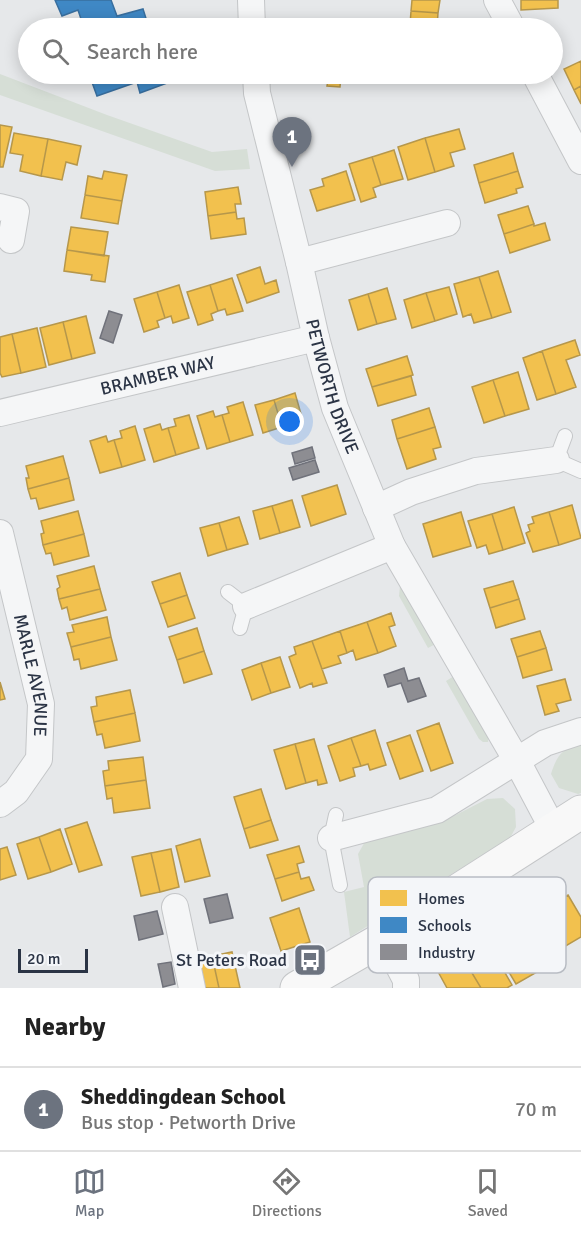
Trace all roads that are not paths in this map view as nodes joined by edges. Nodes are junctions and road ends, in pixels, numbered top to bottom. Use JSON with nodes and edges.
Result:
{"nodes":[{"id":1,"x":251,"y":0,"type":"edge"},
{"id":2,"x":497,"y":0,"type":"edge"},
{"id":3,"x":252,"y":18,"type":"edge"},
{"id":4,"x":507,"y":18,"type":"edge"},
{"id":5,"x":257,"y":84,"type":"edge"},
{"id":6,"x":540,"y":84,"type":"edge"},
{"id":7,"x":581,"y":161,"type":"edge"},
{"id":8,"x":0,"y":207,"type":"edge"},
{"id":9,"x":447,"y":223,"type":"dead end"},
{"id":10,"x":11,"y":240,"type":"dead end"},
{"id":11,"x":300,"y":262,"type":"junction"},
{"id":12,"x":316,"y":338,"type":"junction"},
{"id":13,"x":0,"y":413,"type":"edge"},
{"id":14,"x":565,"y":436,"type":"dead end"},
{"id":15,"x":556,"y":460,"type":"junction"},
{"id":16,"x":581,"y":471,"type":"edge"},
{"id":17,"x":376,"y":508,"type":"junction"},
{"id":18,"x":0,"y":533,"type":"edge"},
{"id":19,"x":392,"y":546,"type":"junction"},
{"id":20,"x":238,"y":608,"type":"dead end"},
{"id":21,"x":581,"y":731,"type":"edge"},
{"id":22,"x":517,"y":761,"type":"junction"},
{"id":23,"x":0,"y":804,"type":"edge"},
{"id":24,"x":581,"y":812,"type":"edge"},
{"id":25,"x":333,"y":827,"type":"joint"},
{"id":26,"x":553,"y":829,"type":"junction"},
{"id":27,"x":479,"y":877,"type":"edge"},
{"id":28,"x":340,"y":885,"type":"dead end"},
{"id":29,"x":175,"y":907,"type":"dead end"},
{"id":30,"x":368,"y":947,"type":"edge"},
{"id":31,"x":402,"y":973,"type":"edge"},
{"id":32,"x":192,"y":988,"type":"edge"},
{"id":33,"x":297,"y":988,"type":"edge"},
{"id":34,"x":406,"y":988,"type":"edge"}],
"edges":[{"from":1,"to":3,"type":"street"},
{"from":2,"to":4,"type":"street"},
{"from":5,"to":11,"type":"street","name":"PETWORTH DRIVE"},
{"from":6,"to":7,"type":"street"},
{"from":8,"to":10,"type":"street"},
{"from":9,"to":11,"type":"street"},
{"from":11,"to":12,"type":"street","name":"PETWORTH DRIVE"},
{"from":12,"to":13,"type":"street","name":"BRAMBER WAY"},
{"from":12,"to":17,"type":"street","name":"PETWORTH DRIVE"},
{"from":14,"to":15,"type":"lane"},
{"from":15,"to":16,"type":"lane"},
{"from":15,"to":17,"type":"street"},
{"from":17,"to":19,"type":"street","name":"PETWORTH DRIVE"},
{"from":18,"to":23,"type":"street","name":"MARLE AVENUE"},
{"from":19,"to":20,"type":"street"},
{"from":19,"to":22,"type":"street","name":"PETWORTH DRIVE"},
{"from":21,"to":22,"type":"street"},
{"from":22,"to":25,"type":"street"},
{"from":22,"to":26,"type":"street","name":"PETWORTH DRIVE"},
{"from":24,"to":26,"type":"street"},
{"from":25,"to":28,"type":"lane"},
{"from":26,"to":27,"type":"street"},
{"from":29,"to":32,"type":"street"},
{"from":30,"to":33,"type":"street"},
{"from":31,"to":34,"type":"street"}]}
